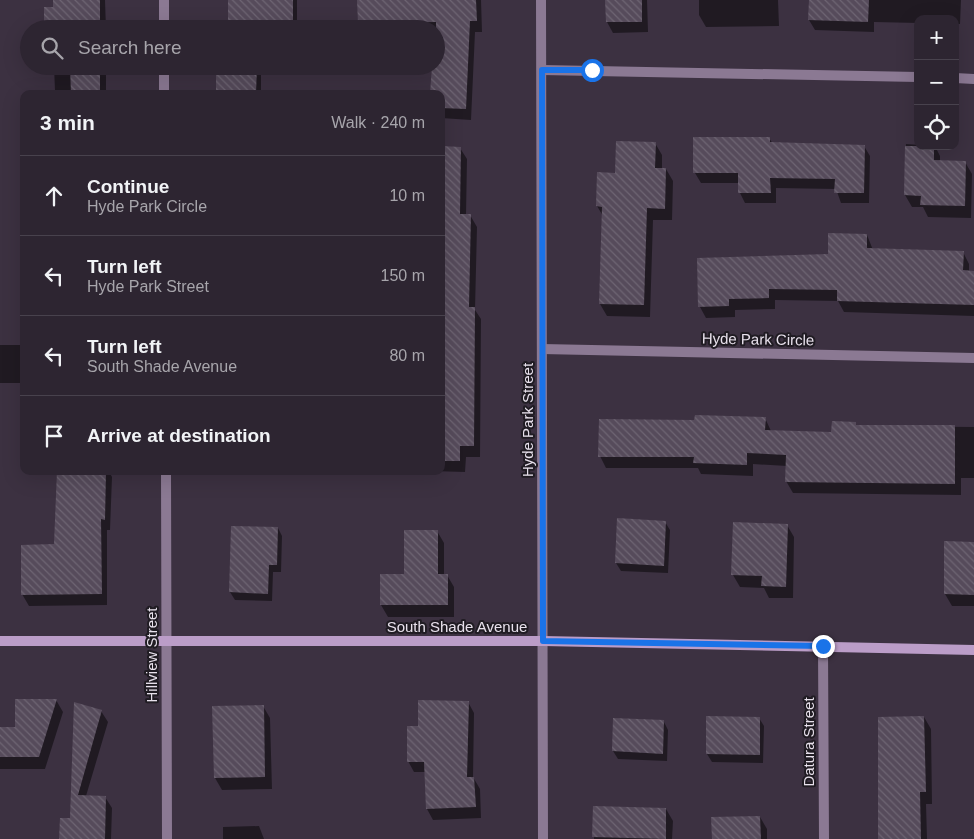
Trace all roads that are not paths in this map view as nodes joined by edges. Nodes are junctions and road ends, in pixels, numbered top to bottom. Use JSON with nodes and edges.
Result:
{"nodes":[{"id":1,"x":164,"y":0,"type":"edge"},
{"id":2,"x":541,"y":0,"type":"edge"},
{"id":3,"x":164,"y":20,"type":"edge"},
{"id":4,"x":542,"y":70,"type":"junction"},
{"id":5,"x":164,"y":75,"type":"edge"},
{"id":6,"x":914,"y":78,"type":"edge"},
{"id":7,"x":959,"y":78,"type":"edge"},
{"id":8,"x":974,"y":79,"type":"edge"},
{"id":9,"x":164,"y":90,"type":"edge"},
{"id":10,"x":542,"y":349,"type":"junction"},
{"id":11,"x":974,"y":358,"type":"edge"},
{"id":12,"x":166,"y":475,"type":"edge"},
{"id":13,"x":0,"y":640,"type":"edge"},
{"id":14,"x":166,"y":640,"type":"junction"},
{"id":15,"x":543,"y":641,"type":"junction"},
{"id":16,"x":823,"y":646,"type":"junction"},
{"id":17,"x":974,"y":650,"type":"edge"},
{"id":18,"x":167,"y":839,"type":"edge"},
{"id":19,"x":543,"y":839,"type":"edge"},
{"id":20,"x":824,"y":839,"type":"edge"}],
"edges":[{"from":1,"to":3,"type":"street"},
{"from":2,"to":4,"type":"street","name":"Hyde Park Street"},
{"from":4,"to":6,"type":"street"},
{"from":4,"to":10,"type":"street","name":"Hyde Park Street"},
{"from":5,"to":9,"type":"street"},
{"from":7,"to":8,"type":"street"},
{"from":10,"to":11,"type":"street","name":"Hyde Park Circle"},
{"from":10,"to":15,"type":"street","name":"Hyde Park Street"},
{"from":12,"to":14,"type":"street","name":"Hillview Street"},
{"from":13,"to":14,"type":"street","name":"South Shade Avenue"},
{"from":14,"to":15,"type":"street","name":"South Shade Avenue"},
{"from":14,"to":18,"type":"street","name":"Hillview Street"},
{"from":15,"to":16,"type":"street","name":"South Shade Avenue"},
{"from":15,"to":19,"type":"street","name":"Hyde Park Street"},
{"from":16,"to":17,"type":"street","name":"South Shade Avenue"},
{"from":16,"to":20,"type":"street","name":"Datura Street"}]}
